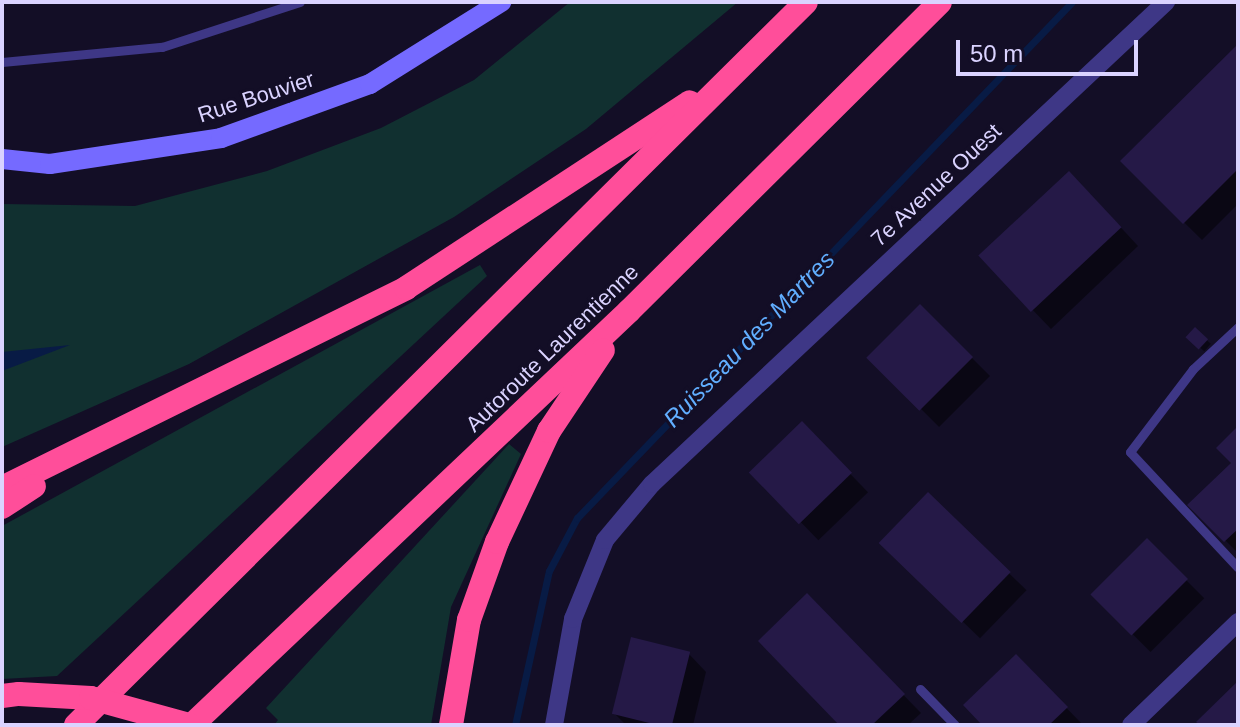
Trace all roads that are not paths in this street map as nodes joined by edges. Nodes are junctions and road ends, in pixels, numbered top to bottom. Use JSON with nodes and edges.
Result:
{"nodes":[{"id":1,"x":300,"y":2,"type":"edge"},
{"id":2,"x":501,"y":2,"type":"edge"},
{"id":3,"x":806,"y":2,"type":"edge"},
{"id":4,"x":940,"y":2,"type":"edge"},
{"id":5,"x":1166,"y":2,"type":"edge"},
{"id":6,"x":2,"y":62,"type":"edge"},
{"id":7,"x":738,"y":70,"type":"junction"},
{"id":8,"x":2,"y":159,"type":"edge"},
{"id":9,"x":629,"y":311,"type":"junction"},
{"id":10,"x":1238,"y":327,"type":"edge"},
{"id":11,"x":99,"y":442,"type":"junction"},
{"id":12,"x":2,"y":488,"type":"edge"},
{"id":13,"x":2,"y":507,"type":"edge"},
{"id":14,"x":1238,"y":568,"type":"edge"},
{"id":15,"x":1238,"y":622,"type":"edge"},
{"id":16,"x":242,"y":680,"type":"junction"},
{"id":17,"x":920,"y":689,"type":"dead end"},
{"id":18,"x":10,"y":695,"type":"edge"},
{"id":19,"x":76,"y":725,"type":"edge"},
{"id":20,"x":191,"y":725,"type":"edge"},
{"id":21,"x":200,"y":725,"type":"edge"},
{"id":22,"x":451,"y":725,"type":"edge"},
{"id":23,"x":554,"y":725,"type":"edge"},
{"id":24,"x":955,"y":725,"type":"edge"},
{"id":25,"x":1131,"y":725,"type":"edge"}],
"edges":[{"from":1,"to":6,"type":"lane"},
{"from":2,"to":8,"type":"street","name":"Rue Bouvier"},
{"from":3,"to":7,"type":"highway"},
{"from":4,"to":9,"type":"highway","name":"Autoroute Laurentienne"},
{"from":5,"to":23,"type":"street","name":"7e Avenue Ouest"},
{"from":7,"to":11,"type":"highway"},
{"from":7,"to":19,"type":"highway"},
{"from":9,"to":16,"type":"highway","name":"Autoroute Laurentienne"},
{"from":9,"to":22,"type":"highway"},
{"from":10,"to":14,"type":"lane"},
{"from":11,"to":12,"type":"highway"},
{"from":11,"to":13,"type":"highway"},
{"from":15,"to":25,"type":"street"},
{"from":16,"to":20,"type":"highway","name":"Autoroute Laurentienne"},
{"from":16,"to":21,"type":"highway"},
{"from":17,"to":24,"type":"lane"},
{"from":18,"to":20,"type":"highway","bridge":true}]}
